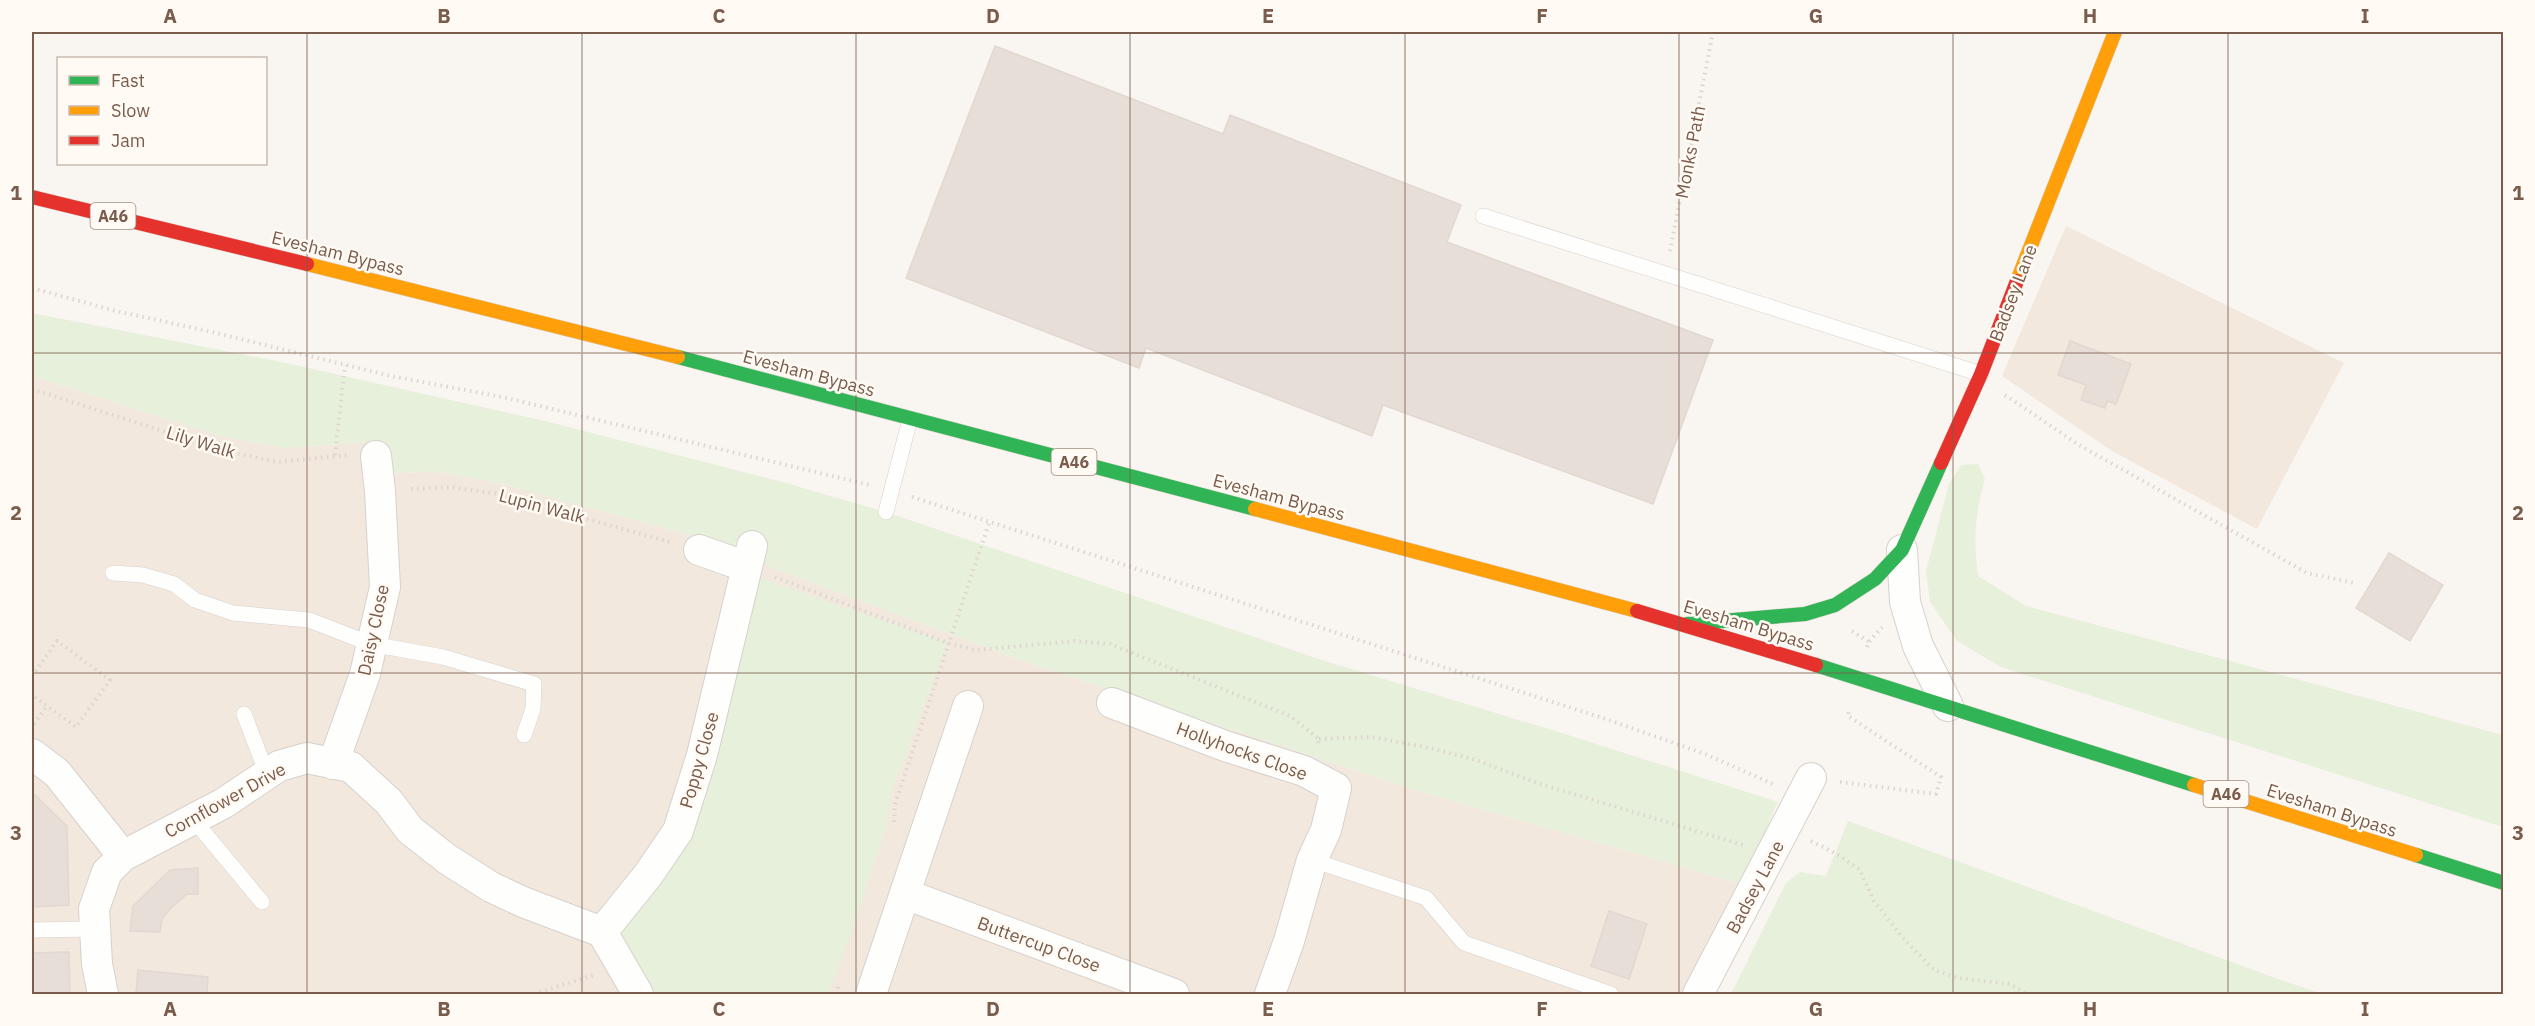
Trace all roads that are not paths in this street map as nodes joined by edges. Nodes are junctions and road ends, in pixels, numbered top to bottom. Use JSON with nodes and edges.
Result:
{"nodes":[{"id":1,"x":2115,"y":32,"type":"edge"},
{"id":2,"x":32,"y":196,"type":"edge"},
{"id":3,"x":1483,"y":216,"type":"dead end"},
{"id":4,"x":1980,"y":377,"type":"junction"},
{"id":5,"x":910,"y":419,"type":"junction"},
{"id":6,"x":376,"y":456,"type":"road end"},
{"id":7,"x":886,"y":512,"type":"dead end"},
{"id":8,"x":699,"y":550,"type":"road end"},
{"id":9,"x":1902,"y":550,"type":"junction"},
{"id":10,"x":113,"y":573,"type":"dead end"},
{"id":11,"x":1687,"y":624,"type":"junction"},
{"id":12,"x":371,"y":644,"type":"junction"},
{"id":13,"x":1112,"y":703,"type":"dead end"},
{"id":14,"x":968,"y":706,"type":"dead end"},
{"id":15,"x":1948,"y":706,"type":"junction"},
{"id":16,"x":244,"y":714,"type":"dead end"},
{"id":17,"x":524,"y":735,"type":"dead end"},
{"id":18,"x":32,"y":754,"type":"edge"},
{"id":19,"x":333,"y":764,"type":"junction"},
{"id":20,"x":267,"y":774,"type":"junction"},
{"id":21,"x":1806,"y":787,"type":"road end"},
{"id":22,"x":193,"y":819,"type":"junction"},
{"id":23,"x":123,"y":856,"type":"junction"},
{"id":24,"x":1312,"y":860,"type":"junction"},
{"id":25,"x":2504,"y":883,"type":"edge"},
{"id":26,"x":904,"y":894,"type":"junction"},
{"id":27,"x":262,"y":902,"type":"dead end"},
{"id":28,"x":96,"y":929,"type":"junction"},
{"id":29,"x":32,"y":930,"type":"edge"},
{"id":30,"x":602,"y":932,"type":"junction"},
{"id":31,"x":103,"y":994,"type":"edge"},
{"id":32,"x":638,"y":994,"type":"edge"},
{"id":33,"x":871,"y":994,"type":"edge"},
{"id":34,"x":1174,"y":994,"type":"edge"},
{"id":35,"x":1270,"y":994,"type":"edge"},
{"id":36,"x":1611,"y":994,"type":"edge"},
{"id":37,"x":1698,"y":994,"type":"edge"}],
"edges":[{"from":1,"to":4,"type":"main road","name":"Badsey Lane"},
{"from":2,"to":5,"type":"main road","name":"Evesham Bypass","number":"A46"},
{"from":3,"to":4,"type":"lane"},
{"from":4,"to":9,"type":"main road","name":"Badsey Lane"},
{"from":5,"to":7,"type":"lane"},
{"from":5,"to":11,"type":"main road","name":"Evesham Bypass","number":"A46"},
{"from":6,"to":12,"type":"street","name":"Daisy Close"},
{"from":8,"to":30,"type":"street","name":"Poppy Close"},
{"from":9,"to":11,"type":"main road","name":"Badsey Lane"},
{"from":9,"to":15,"type":"street","name":"Badsey Lane"},
{"from":10,"to":12,"type":"lane"},
{"from":11,"to":15,"type":"main road","name":"Evesham Bypass","number":"A46"},
{"from":12,"to":17,"type":"lane"},
{"from":12,"to":19,"type":"street","name":"Daisy Close"},
{"from":13,"to":24,"type":"street","name":"Hollyhocks Close"},
{"from":14,"to":26,"type":"street"},
{"from":15,"to":25,"type":"main road","name":"Evesham Bypass","number":"A46"},
{"from":16,"to":20,"type":"lane"},
{"from":18,"to":23,"type":"street"},
{"from":19,"to":20,"type":"street","name":"Cornflower Drive"},
{"from":19,"to":30,"type":"street","name":"Cornflower Drive"},
{"from":20,"to":22,"type":"street","name":"Cornflower Drive"},
{"from":21,"to":37,"type":"street","name":"Badsey Lane"},
{"from":22,"to":23,"type":"street","name":"Cornflower Drive"},
{"from":22,"to":27,"type":"lane"},
{"from":23,"to":28,"type":"street","name":"Cornflower Drive"},
{"from":24,"to":35,"type":"street","name":"Hollyhocks Close"},
{"from":24,"to":36,"type":"lane"},
{"from":26,"to":33,"type":"street"},
{"from":26,"to":34,"type":"street","name":"Buttercup Close"},
{"from":28,"to":29,"type":"lane"},
{"from":28,"to":31,"type":"street","name":"Cornflower Drive"},
{"from":30,"to":32,"type":"street"}]}
